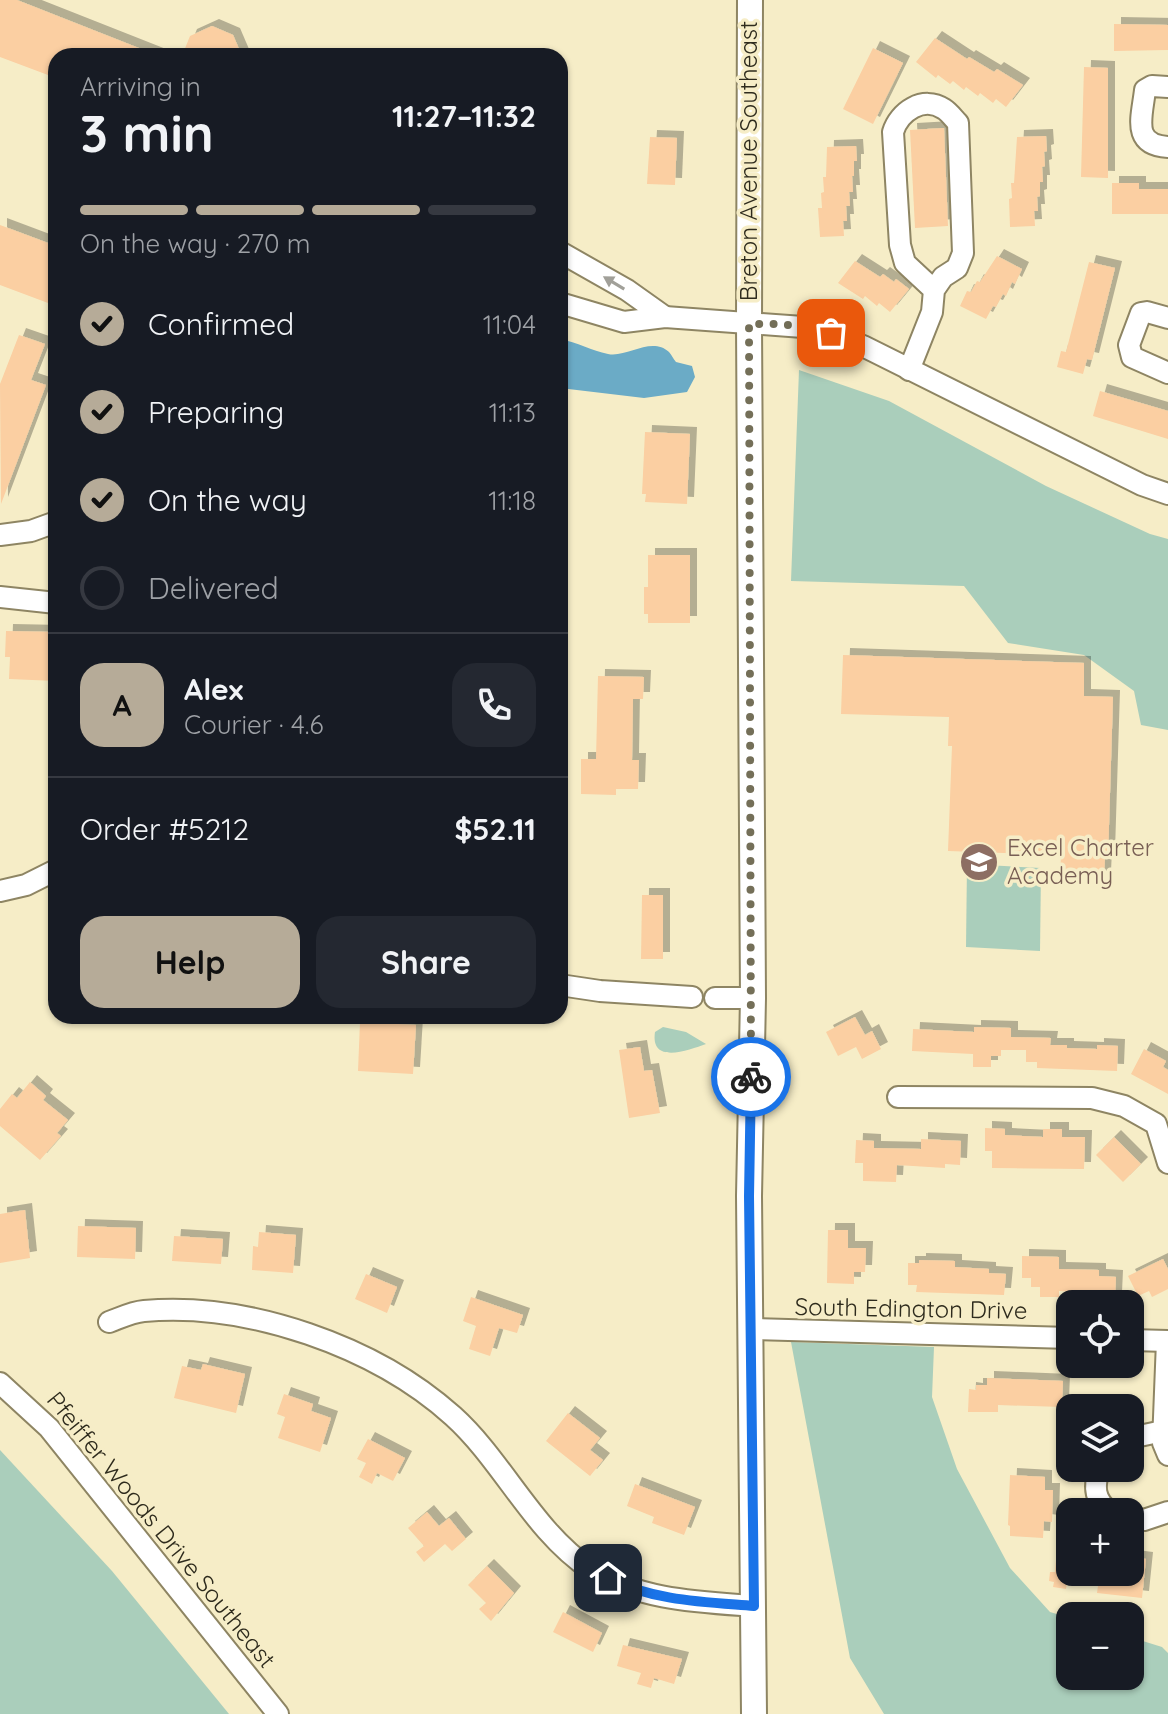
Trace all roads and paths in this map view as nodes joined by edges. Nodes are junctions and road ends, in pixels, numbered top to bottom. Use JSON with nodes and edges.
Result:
{"nodes":[{"id":1,"x":750,"y":0,"type":"edge"},
{"id":2,"x":1168,"y":87,"type":"edge"},
{"id":3,"x":1168,"y":147,"type":"edge"},
{"id":4,"x":568,"y":257,"type":"edge"},
{"id":5,"x":934,"y":290,"type":"junction"},
{"id":6,"x":568,"y":305,"type":"edge"},
{"id":7,"x":665,"y":317,"type":"junction"},
{"id":8,"x":1168,"y":318,"type":"edge"},
{"id":9,"x":749,"y":324,"type":"junction"},
{"id":10,"x":909,"y":370,"type":"junction"},
{"id":11,"x":1168,"y":373,"type":"edge"},
{"id":12,"x":1168,"y":494,"type":"edge"},
{"id":13,"x":48,"y":525,"type":"edge"},
{"id":14,"x":0,"y":535,"type":"edge"},
{"id":15,"x":0,"y":597,"type":"edge"},
{"id":16,"x":48,"y":602,"type":"edge"},
{"id":17,"x":48,"y":874,"type":"edge"},
{"id":18,"x":0,"y":891,"type":"edge"},
{"id":19,"x":568,"y":986,"type":"edge"},
{"id":20,"x":692,"y":997,"type":"dead end"},
{"id":21,"x":715,"y":998,"type":"dead end"},
{"id":22,"x":753,"y":998,"type":"junction"},
{"id":23,"x":898,"y":1097,"type":"dead end"},
{"id":24,"x":1168,"y":1163,"type":"edge"},
{"id":25,"x":109,"y":1322,"type":"dead end"},
{"id":26,"x":751,"y":1329,"type":"junction"},
{"id":27,"x":1056,"y":1338,"type":"edge"},
{"id":28,"x":1144,"y":1340,"type":"edge"},
{"id":29,"x":1167,"y":1341,"type":"edge"},
{"id":30,"x":0,"y":1383,"type":"edge"},
{"id":31,"x":1163,"y":1431,"type":"junction"},
{"id":32,"x":1144,"y":1435,"type":"edge"},
{"id":33,"x":1168,"y":1455,"type":"edge"},
{"id":34,"x":1168,"y":1512,"type":"edge"},
{"id":35,"x":1144,"y":1520,"type":"edge"},
{"id":36,"x":754,"y":1606,"type":"junction"},
{"id":37,"x":278,"y":1714,"type":"edge"},
{"id":38,"x":754,"y":1714,"type":"edge"}],
"edges":[{"from":1,"to":9,"type":"main road","name":"Breton Avenue Southeast"},
{"from":2,"to":3,"type":"street"},
{"from":7,"to":4,"type":"street","one_way":true},
{"from":5,"to":5,"type":"street"},
{"from":5,"to":10,"type":"street"},
{"from":6,"to":7,"type":"street"},
{"from":7,"to":9,"type":"street"},
{"from":8,"to":11,"type":"street"},
{"from":9,"to":10,"type":"street"},
{"from":9,"to":22,"type":"main road","name":"Breton Avenue Southeast"},
{"from":10,"to":12,"type":"street"},
{"from":13,"to":14,"type":"street"},
{"from":15,"to":16,"type":"street"},
{"from":17,"to":18,"type":"street"},
{"from":19,"to":20,"type":"street"},
{"from":21,"to":22,"type":"street"},
{"from":22,"to":26,"type":"main road","name":"Breton Avenue Southeast"},
{"from":23,"to":24,"type":"street"},
{"from":25,"to":36,"type":"street"},
{"from":26,"to":27,"type":"street","name":"South Edington Drive"},
{"from":26,"to":36,"type":"main road","name":"Breton Avenue Southeast"},
{"from":28,"to":29,"type":"street"},
{"from":29,"to":31,"type":"street"},
{"from":30,"to":37,"type":"street","name":"Pfeiffer Woods Drive Southeast"},
{"from":31,"to":32,"type":"street"},
{"from":31,"to":33,"type":"street"},
{"from":34,"to":35,"type":"street"},
{"from":36,"to":38,"type":"main road","name":"Breton Avenue Southeast"}]}
